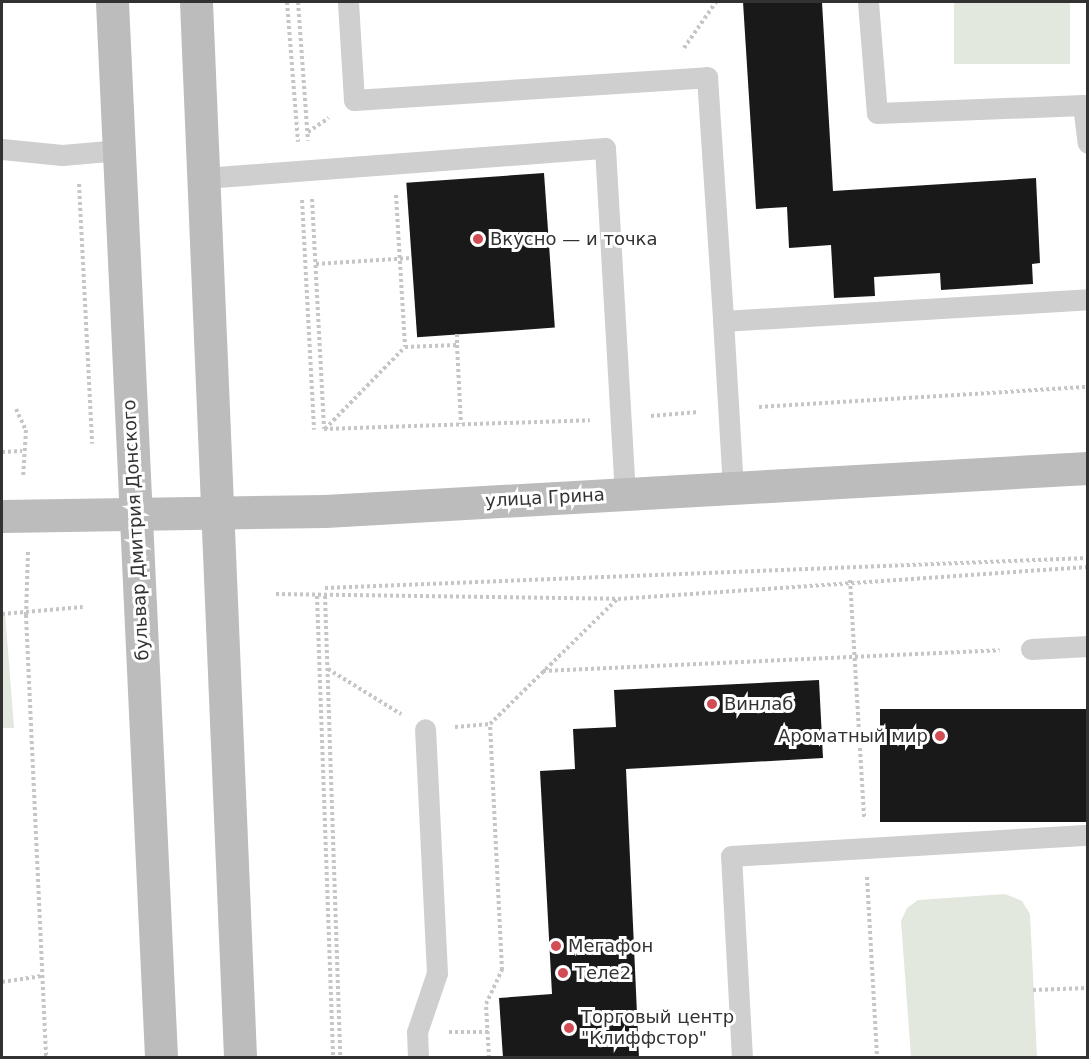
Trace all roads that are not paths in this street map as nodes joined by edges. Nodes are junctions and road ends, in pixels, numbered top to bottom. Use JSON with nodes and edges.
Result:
{"nodes":[{"id":1,"x":112,"y":2,"type":"edge"},
{"id":2,"x":196,"y":2,"type":"edge"},
{"id":3,"x":348,"y":2,"type":"edge"},
{"id":4,"x":868,"y":2,"type":"edge"},
{"id":5,"x":1088,"y":143,"type":"edge"},
{"id":6,"x":2,"y":149,"type":"edge"},
{"id":7,"x":120,"y":150,"type":"junction"},
{"id":8,"x":204,"y":178,"type":"junction"},
{"id":9,"x":1088,"y":299,"type":"edge"},
{"id":10,"x":723,"y":321,"type":"junction"},
{"id":11,"x":1088,"y":468,"type":"edge"},
{"id":12,"x":733,"y":488,"type":"junction"},
{"id":13,"x":626,"y":493,"type":"junction"},
{"id":14,"x":220,"y":512,"type":"junction"},
{"id":15,"x":136,"y":514,"type":"junction"},
{"id":16,"x":14,"y":516,"type":"edge"},
{"id":17,"x":1088,"y":646,"type":"edge"},
{"id":18,"x":1031,"y":649,"type":"road end"},
{"id":19,"x":425,"y":729,"type":"road end"},
{"id":20,"x":1088,"y":836,"type":"edge"},
{"id":21,"x":161,"y":1058,"type":"edge"},
{"id":22,"x":240,"y":1058,"type":"edge"},
{"id":23,"x":418,"y":1058,"type":"edge"},
{"id":24,"x":742,"y":1058,"type":"edge"}],
"edges":[{"from":1,"to":7,"type":"street","name":"бульвар Дмитрия Донского"},
{"from":2,"to":8,"type":"street"},
{"from":3,"to":10,"type":"lane"},
{"from":4,"to":5,"type":"lane"},
{"from":6,"to":7,"type":"lane"},
{"from":7,"to":15,"type":"street","name":"бульвар Дмитрия Донского"},
{"from":8,"to":13,"type":"lane"},
{"from":8,"to":14,"type":"street"},
{"from":9,"to":10,"type":"lane"},
{"from":10,"to":12,"type":"lane"},
{"from":11,"to":12,"type":"street","name":"улица Грина"},
{"from":12,"to":13,"type":"street","name":"улица Грина"},
{"from":13,"to":14,"type":"street","name":"улица Грина"},
{"from":14,"to":15,"type":"street","name":"улица Грина"},
{"from":14,"to":22,"type":"street"},
{"from":15,"to":16,"type":"street","name":"улица Грина"},
{"from":15,"to":21,"type":"street","name":"бульвар Дмитрия Донского"},
{"from":17,"to":18,"type":"lane"},
{"from":19,"to":23,"type":"lane"},
{"from":20,"to":24,"type":"lane"}]}
